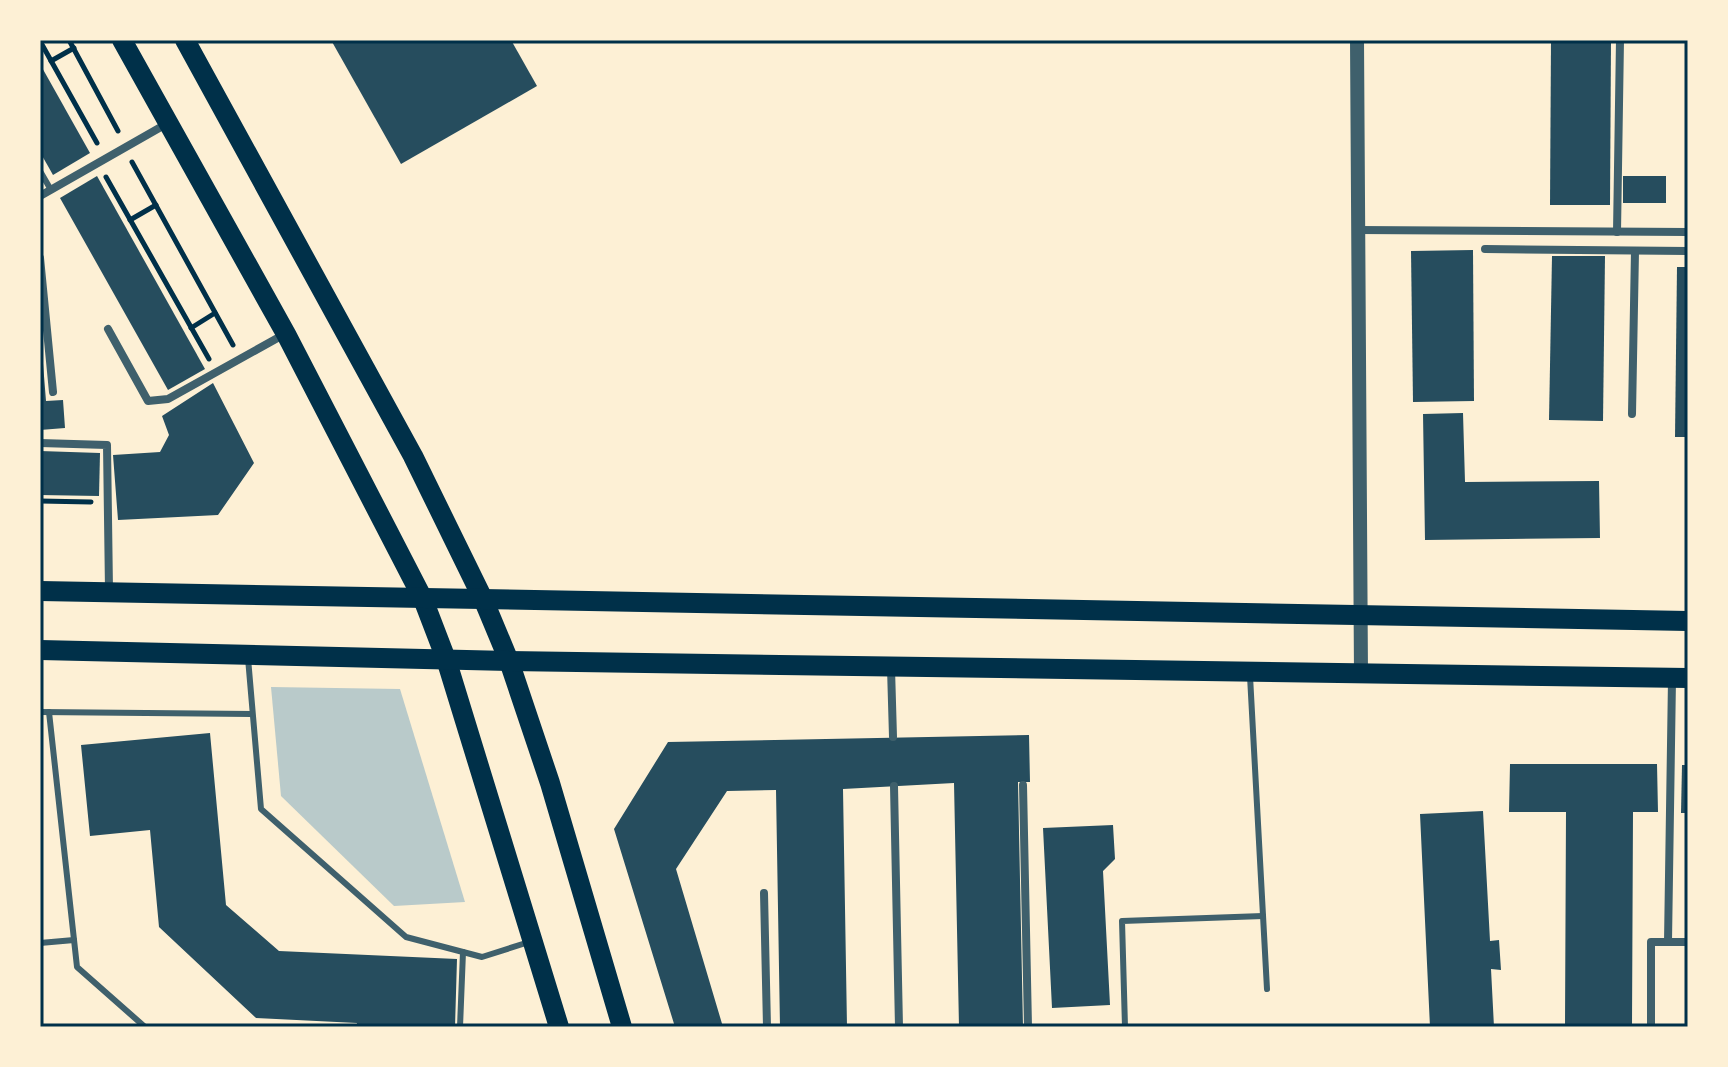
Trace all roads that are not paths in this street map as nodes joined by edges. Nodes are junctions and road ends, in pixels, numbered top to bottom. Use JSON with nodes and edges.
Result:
{"nodes":[{"id":1,"x":122,"y":40,"type":"edge"},
{"id":2,"x":185,"y":40,"type":"edge"},
{"id":3,"x":1357,"y":40,"type":"edge"},
{"id":4,"x":1620,"y":40,"type":"edge"},
{"id":5,"x":168,"y":123,"type":"junction"},
{"id":6,"x":40,"y":171,"type":"edge"},
{"id":7,"x":51,"y":190,"type":"junction"},
{"id":8,"x":40,"y":196,"type":"edge"},
{"id":9,"x":1358,"y":230,"type":"junction"},
{"id":10,"x":1617,"y":232,"type":"junction"},
{"id":11,"x":1688,"y":232,"type":"edge"},
{"id":12,"x":1485,"y":249,"type":"dead end"},
{"id":13,"x":1635,"y":251,"type":"junction"},
{"id":14,"x":1688,"y":251,"type":"edge"},
{"id":15,"x":40,"y":258,"type":"edge"},
{"id":16,"x":108,"y":329,"type":"dead end"},
{"id":17,"x":286,"y":334,"type":"junction"},
{"id":18,"x":53,"y":392,"type":"dead end"},
{"id":19,"x":1632,"y":414,"type":"dead end"},
{"id":20,"x":40,"y":443,"type":"edge"},
{"id":21,"x":40,"y":591,"type":"edge"},
{"id":22,"x":109,"y":592,"type":"junction"},
{"id":23,"x":423,"y":599,"type":"junction"},
{"id":24,"x":484,"y":601,"type":"junction"},
{"id":25,"x":1361,"y":615,"type":"junction"},
{"id":26,"x":1688,"y":621,"type":"edge"},
{"id":27,"x":40,"y":650,"type":"edge"},
{"id":28,"x":248,"y":655,"type":"junction"},
{"id":29,"x":446,"y":659,"type":"junction"},
{"id":30,"x":509,"y":661,"type":"junction"},
{"id":31,"x":891,"y":667,"type":"junction"},
{"id":32,"x":1250,"y":673,"type":"junction"},
{"id":33,"x":1361,"y":675,"type":"junction"},
{"id":34,"x":1680,"y":678,"type":"edge"},
{"id":35,"x":40,"y":712,"type":"edge"},
{"id":36,"x":49,"y":712,"type":"junction"},
{"id":37,"x":252,"y":714,"type":"junction"},
{"id":38,"x":893,"y":737,"type":"dead end"},
{"id":39,"x":1023,"y":785,"type":"dead end"},
{"id":40,"x":894,"y":786,"type":"dead end"},
{"id":41,"x":764,"y":893,"type":"dead end"},
{"id":42,"x":1263,"y":916,"type":"junction"},
{"id":43,"x":74,"y":940,"type":"junction"},
{"id":44,"x":533,"y":941,"type":"junction"},
{"id":45,"x":1668,"y":942,"type":"junction"},
{"id":46,"x":1688,"y":942,"type":"edge"},
{"id":47,"x":40,"y":943,"type":"edge"},
{"id":48,"x":463,"y":952,"type":"junction"},
{"id":49,"x":1267,"y":989,"type":"dead end"},
{"id":50,"x":145,"y":1027,"type":"edge"},
{"id":51,"x":460,"y":1027,"type":"edge"},
{"id":52,"x":559,"y":1027,"type":"edge"},
{"id":53,"x":622,"y":1027,"type":"edge"},
{"id":54,"x":767,"y":1027,"type":"edge"},
{"id":55,"x":899,"y":1027,"type":"edge"},
{"id":56,"x":1028,"y":1027,"type":"edge"},
{"id":57,"x":1125,"y":1027,"type":"edge"},
{"id":58,"x":1651,"y":1027,"type":"edge"}],
"edges":[{"from":1,"to":5,"type":"main road"},
{"from":2,"to":24,"type":"main road"},
{"from":3,"to":9,"type":"street"},
{"from":4,"to":10,"type":"street"},
{"from":5,"to":7,"type":"street"},
{"from":5,"to":17,"type":"main road"},
{"from":6,"to":7,"type":"lane"},
{"from":7,"to":8,"type":"street"},
{"from":9,"to":10,"type":"street"},
{"from":9,"to":25,"type":"street"},
{"from":10,"to":11,"type":"street"},
{"from":12,"to":13,"type":"street"},
{"from":13,"to":14,"type":"street"},
{"from":13,"to":19,"type":"street"},
{"from":15,"to":18,"type":"street"},
{"from":16,"to":17,"type":"street"},
{"from":17,"to":23,"type":"main road"},
{"from":20,"to":22,"type":"street"},
{"from":21,"to":22,"type":"main road"},
{"from":22,"to":23,"type":"main road"},
{"from":23,"to":24,"type":"main road"},
{"from":23,"to":29,"type":"main road"},
{"from":24,"to":25,"type":"main road"},
{"from":24,"to":30,"type":"main road"},
{"from":25,"to":26,"type":"main road"},
{"from":25,"to":33,"type":"street"},
{"from":27,"to":28,"type":"main road"},
{"from":28,"to":29,"type":"main road"},
{"from":28,"to":37,"type":"lane"},
{"from":29,"to":30,"type":"main road"},
{"from":29,"to":44,"type":"main road"},
{"from":30,"to":31,"type":"main road"},
{"from":30,"to":53,"type":"main road"},
{"from":31,"to":32,"type":"main road"},
{"from":31,"to":38,"type":"street"},
{"from":32,"to":33,"type":"main road"},
{"from":32,"to":42,"type":"lane"},
{"from":33,"to":34,"type":"main road"},
{"from":34,"to":45,"type":"street"},
{"from":35,"to":36,"type":"lane"},
{"from":36,"to":37,"type":"lane"},
{"from":36,"to":43,"type":"lane"},
{"from":37,"to":48,"type":"lane"},
{"from":39,"to":56,"type":"street"},
{"from":40,"to":55,"type":"street"},
{"from":41,"to":54,"type":"street"},
{"from":42,"to":49,"type":"lane"},
{"from":42,"to":57,"type":"lane"},
{"from":43,"to":47,"type":"lane"},
{"from":43,"to":50,"type":"lane"},
{"from":44,"to":48,"type":"lane"},
{"from":44,"to":52,"type":"main road"},
{"from":45,"to":46,"type":"street"},
{"from":45,"to":58,"type":"street"},
{"from":48,"to":51,"type":"lane"}]}
